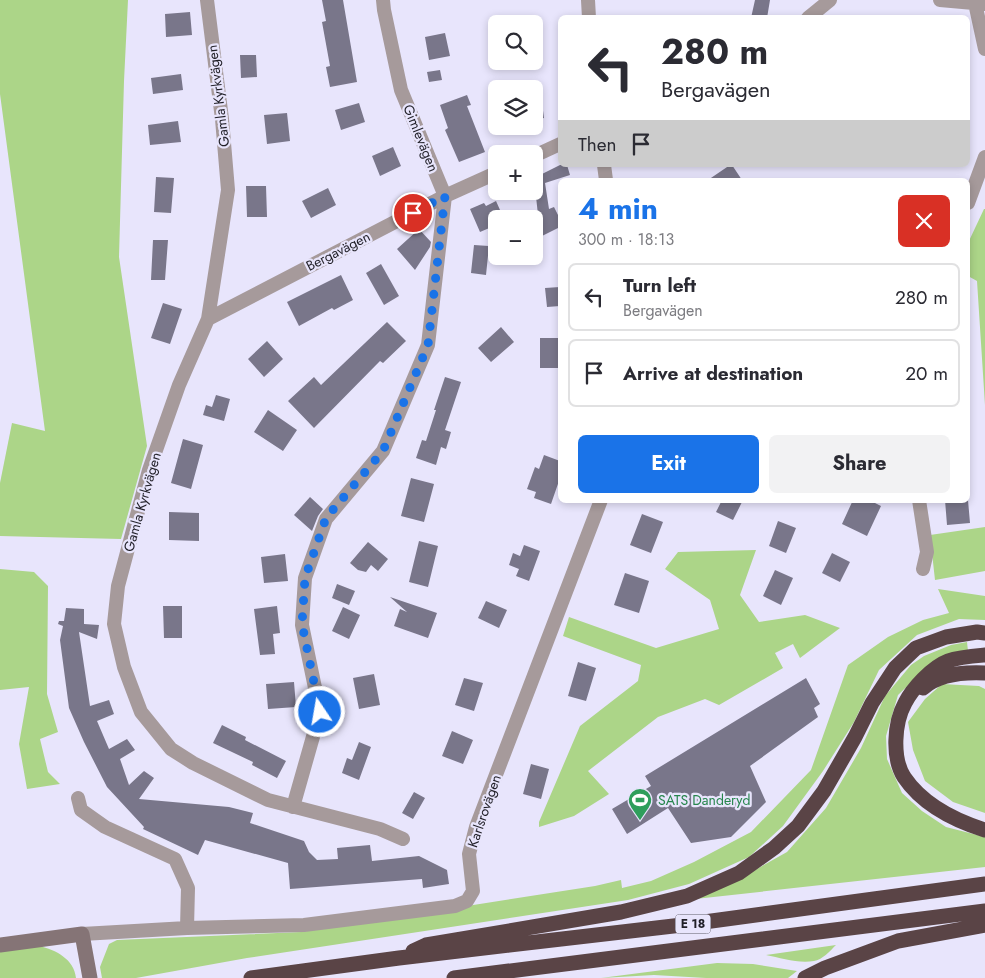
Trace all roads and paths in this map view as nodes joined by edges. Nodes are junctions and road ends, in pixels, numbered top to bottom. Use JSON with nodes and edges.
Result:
{"nodes":[{"id":1,"x":207,"y":0,"type":"edge"},
{"id":2,"x":383,"y":0,"type":"edge"},
{"id":3,"x":588,"y":0,"type":"edge"},
{"id":4,"x":830,"y":0,"type":"edge"},
{"id":5,"x":940,"y":0,"type":"edge"},
{"id":6,"x":978,"y":3,"type":"edge"},
{"id":7,"x":590,"y":15,"type":"edge"},
{"id":8,"x":812,"y":15,"type":"edge"},
{"id":9,"x":985,"y":49,"type":"edge"},
{"id":10,"x":558,"y":145,"type":"edge"},
{"id":11,"x":543,"y":152,"type":"edge"},
{"id":12,"x":985,"y":157,"type":"edge"},
{"id":13,"x":488,"y":177,"type":"edge"},
{"id":14,"x":445,"y":196,"type":"junction"},
{"id":15,"x":970,"y":198,"type":"edge"},
{"id":16,"x":208,"y":319,"type":"junction"},
{"id":17,"x":600,"y":503,"type":"edge"},
{"id":18,"x":919,"y":503,"type":"edge"},
{"id":19,"x":924,"y":569,"type":"dead end"},
{"id":20,"x":985,"y":632,"type":"edge"},
{"id":21,"x":985,"y":655,"type":"edge"},
{"id":22,"x":985,"y":673,"type":"edge"},
{"id":23,"x":904,"y":704,"type":"junction"},
{"id":24,"x":78,"y":798,"type":"dead end"},
{"id":25,"x":294,"y":807,"type":"junction"},
{"id":26,"x":985,"y":830,"type":"edge"},
{"id":27,"x":403,"y":839,"type":"dead end"},
{"id":28,"x":985,"y":884,"type":"edge"},
{"id":29,"x":985,"y":911,"type":"edge"},
{"id":30,"x":985,"y":925,"type":"edge"},
{"id":31,"x":187,"y":928,"type":"junction"},
{"id":32,"x":82,"y":934,"type":"junction"},
{"id":33,"x":0,"y":945,"type":"edge"},
{"id":34,"x":400,"y":958,"type":"junction"},
{"id":35,"x":90,"y":978,"type":"edge"},
{"id":36,"x":251,"y":978,"type":"edge"},
{"id":37,"x":454,"y":978,"type":"edge"},
{"id":38,"x":805,"y":978,"type":"edge"}],
"edges":[{"from":1,"to":16,"type":"street","name":"Gamla Kyrkvägen"},
{"from":2,"to":14,"type":"street","name":"Gimlevägen"},
{"from":3,"to":7,"type":"street"},
{"from":4,"to":8,"type":"street"},
{"from":5,"to":6,"type":"street"},
{"from":6,"to":9,"type":"street"},
{"from":10,"to":11,"type":"street"},
{"from":12,"to":15,"type":"street"},
{"from":13,"to":14,"type":"street","name":"Bergavägen"},
{"from":14,"to":16,"type":"street","name":"Bergavägen"},
{"from":14,"to":25,"type":"street","name":"Gimlevägen"},
{"from":16,"to":25,"type":"street","name":"Gamla Kyrkvägen"},
{"from":17,"to":31,"type":"street","name":"Karlsrovägen"},
{"from":18,"to":19,"type":"street"},
{"from":20,"to":34,"type":"highway"},
{"from":21,"to":23,"type":"highway"},
{"from":22,"to":23,"type":"highway"},
{"from":23,"to":26,"type":"highway"},
{"from":24,"to":31,"type":"street"},
{"from":25,"to":27,"type":"street","name":"Gamla Kyrkvägen"},
{"from":28,"to":34,"type":"highway","number":"E 18"},
{"from":29,"to":37,"type":"highway","number":"E 18"},
{"from":30,"to":38,"type":"highway"},
{"from":31,"to":32,"type":"street","name":"Karlsrovägen"},
{"from":32,"to":33,"type":"street"},
{"from":32,"to":35,"type":"street"},
{"from":34,"to":36,"type":"highway","number":"E 18"}]}
